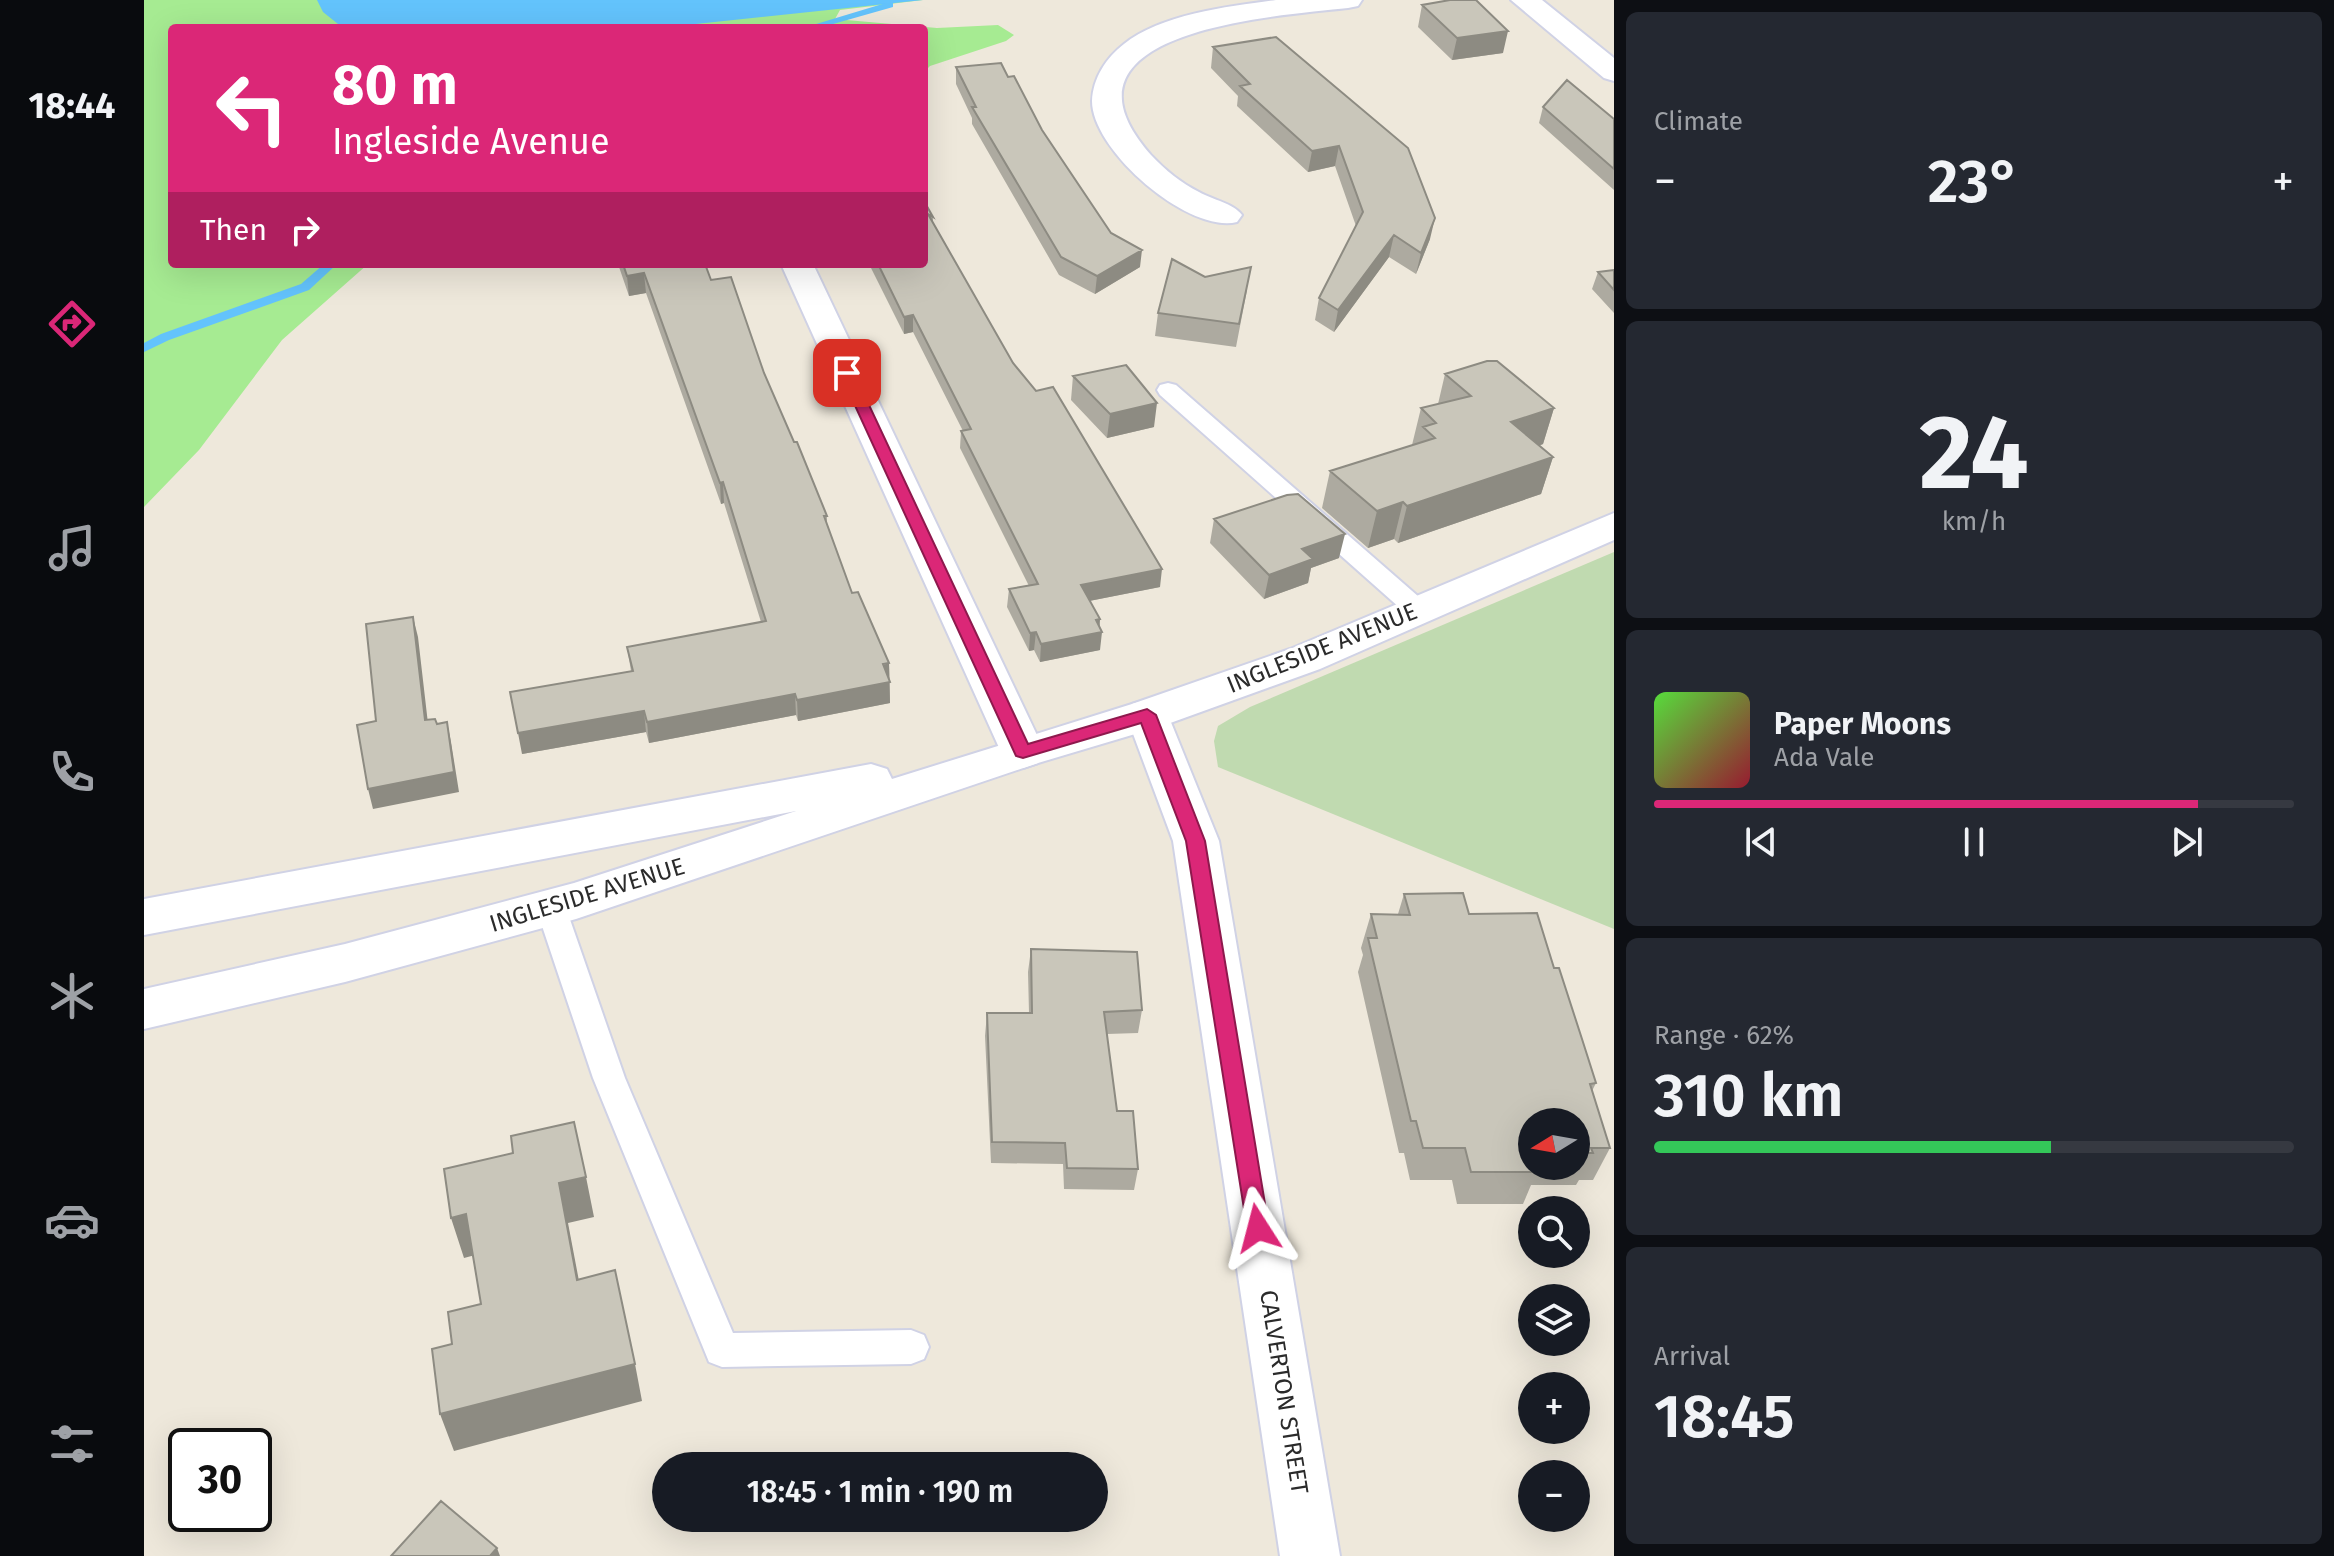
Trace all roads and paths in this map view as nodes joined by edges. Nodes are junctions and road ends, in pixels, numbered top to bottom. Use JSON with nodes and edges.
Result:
{"nodes":[{"id":1,"x":1348,"y":0,"type":"edge"},
{"id":2,"x":1525,"y":0,"type":"edge"},
{"id":3,"x":1614,"y":72,"type":"edge"},
{"id":4,"x":1226,"y":215,"type":"dead end"},
{"id":5,"x":799,"y":268,"type":"edge"},
{"id":6,"x":1168,"y":390,"type":"dead end"},
{"id":7,"x":1614,"y":525,"type":"edge"},
{"id":8,"x":1418,"y":610,"type":"junction"},
{"id":9,"x":1147,"y":715,"type":"junction"},
{"id":10,"x":1023,"y":752,"type":"junction"},
{"id":11,"x":551,"y":908,"type":"junction"},
{"id":12,"x":144,"y":917,"type":"edge"},
{"id":13,"x":144,"y":1009,"type":"edge"},
{"id":14,"x":911,"y":1347,"type":"dead end"},
{"id":15,"x":1310,"y":1556,"type":"edge"}],
"edges":[{"from":1,"to":4,"type":"street"},
{"from":2,"to":3,"type":"street"},
{"from":5,"to":10,"type":"street"},
{"from":6,"to":8,"type":"lane"},
{"from":7,"to":8,"type":"street","name":"INGLESIDE AVENUE"},
{"from":8,"to":9,"type":"street","name":"INGLESIDE AVENUE"},
{"from":9,"to":10,"type":"street","name":"INGLESIDE AVENUE"},
{"from":9,"to":15,"type":"street","name":"CALVERTON STREET"},
{"from":10,"to":11,"type":"street","name":"INGLESIDE AVENUE"},
{"from":10,"to":12,"type":"street","name":"INGLESIDE AVENUE"},
{"from":11,"to":13,"type":"street","name":"INGLESIDE AVENUE"},
{"from":11,"to":14,"type":"lane"}]}
